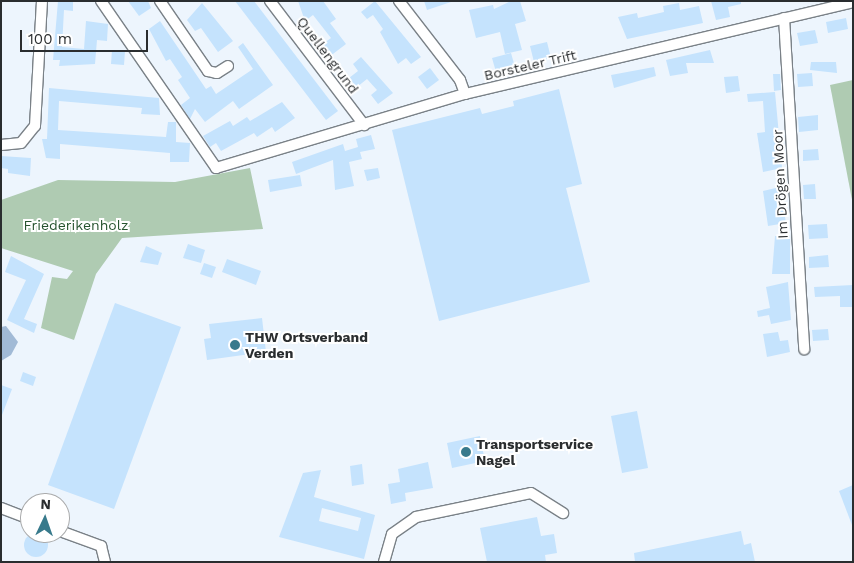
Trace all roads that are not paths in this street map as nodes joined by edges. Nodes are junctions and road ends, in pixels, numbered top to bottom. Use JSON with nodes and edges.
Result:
{"nodes":[{"id":1,"x":42,"y":1,"type":"edge"},
{"id":2,"x":102,"y":1,"type":"edge"},
{"id":3,"x":160,"y":1,"type":"edge"},
{"id":4,"x":270,"y":1,"type":"edge"},
{"id":5,"x":399,"y":1,"type":"edge"},
{"id":6,"x":853,"y":2,"type":"edge"},
{"id":7,"x":784,"y":18,"type":"junction"},
{"id":8,"x":228,"y":66,"type":"dead end"},
{"id":9,"x":465,"y":94,"type":"junction"},
{"id":10,"x":364,"y":125,"type":"junction"},
{"id":11,"x":1,"y":145,"type":"edge"},
{"id":12,"x":804,"y":349,"type":"dead end"},
{"id":13,"x":1,"y":508,"type":"edge"},
{"id":14,"x":563,"y":513,"type":"dead end"},
{"id":15,"x":20,"y":515,"type":"edge"},
{"id":16,"x":70,"y":535,"type":"edge"},
{"id":17,"x":105,"y":562,"type":"edge"},
{"id":18,"x":384,"y":562,"type":"edge"}],
"edges":[{"from":1,"to":11,"type":"street"},
{"from":2,"to":10,"type":"street","name":"Borsteler Trift"},
{"from":3,"to":8,"type":"street"},
{"from":4,"to":10,"type":"street","name":"Quellengrund"},
{"from":5,"to":9,"type":"street"},
{"from":6,"to":7,"type":"street","name":"Borsteler Trift"},
{"from":7,"to":9,"type":"street","name":"Borsteler Trift"},
{"from":7,"to":12,"type":"street","name":"Im Drögen Moor"},
{"from":9,"to":10,"type":"street","name":"Borsteler Trift"},
{"from":13,"to":15,"type":"street"},
{"from":14,"to":18,"type":"street"},
{"from":16,"to":17,"type":"street"}]}
